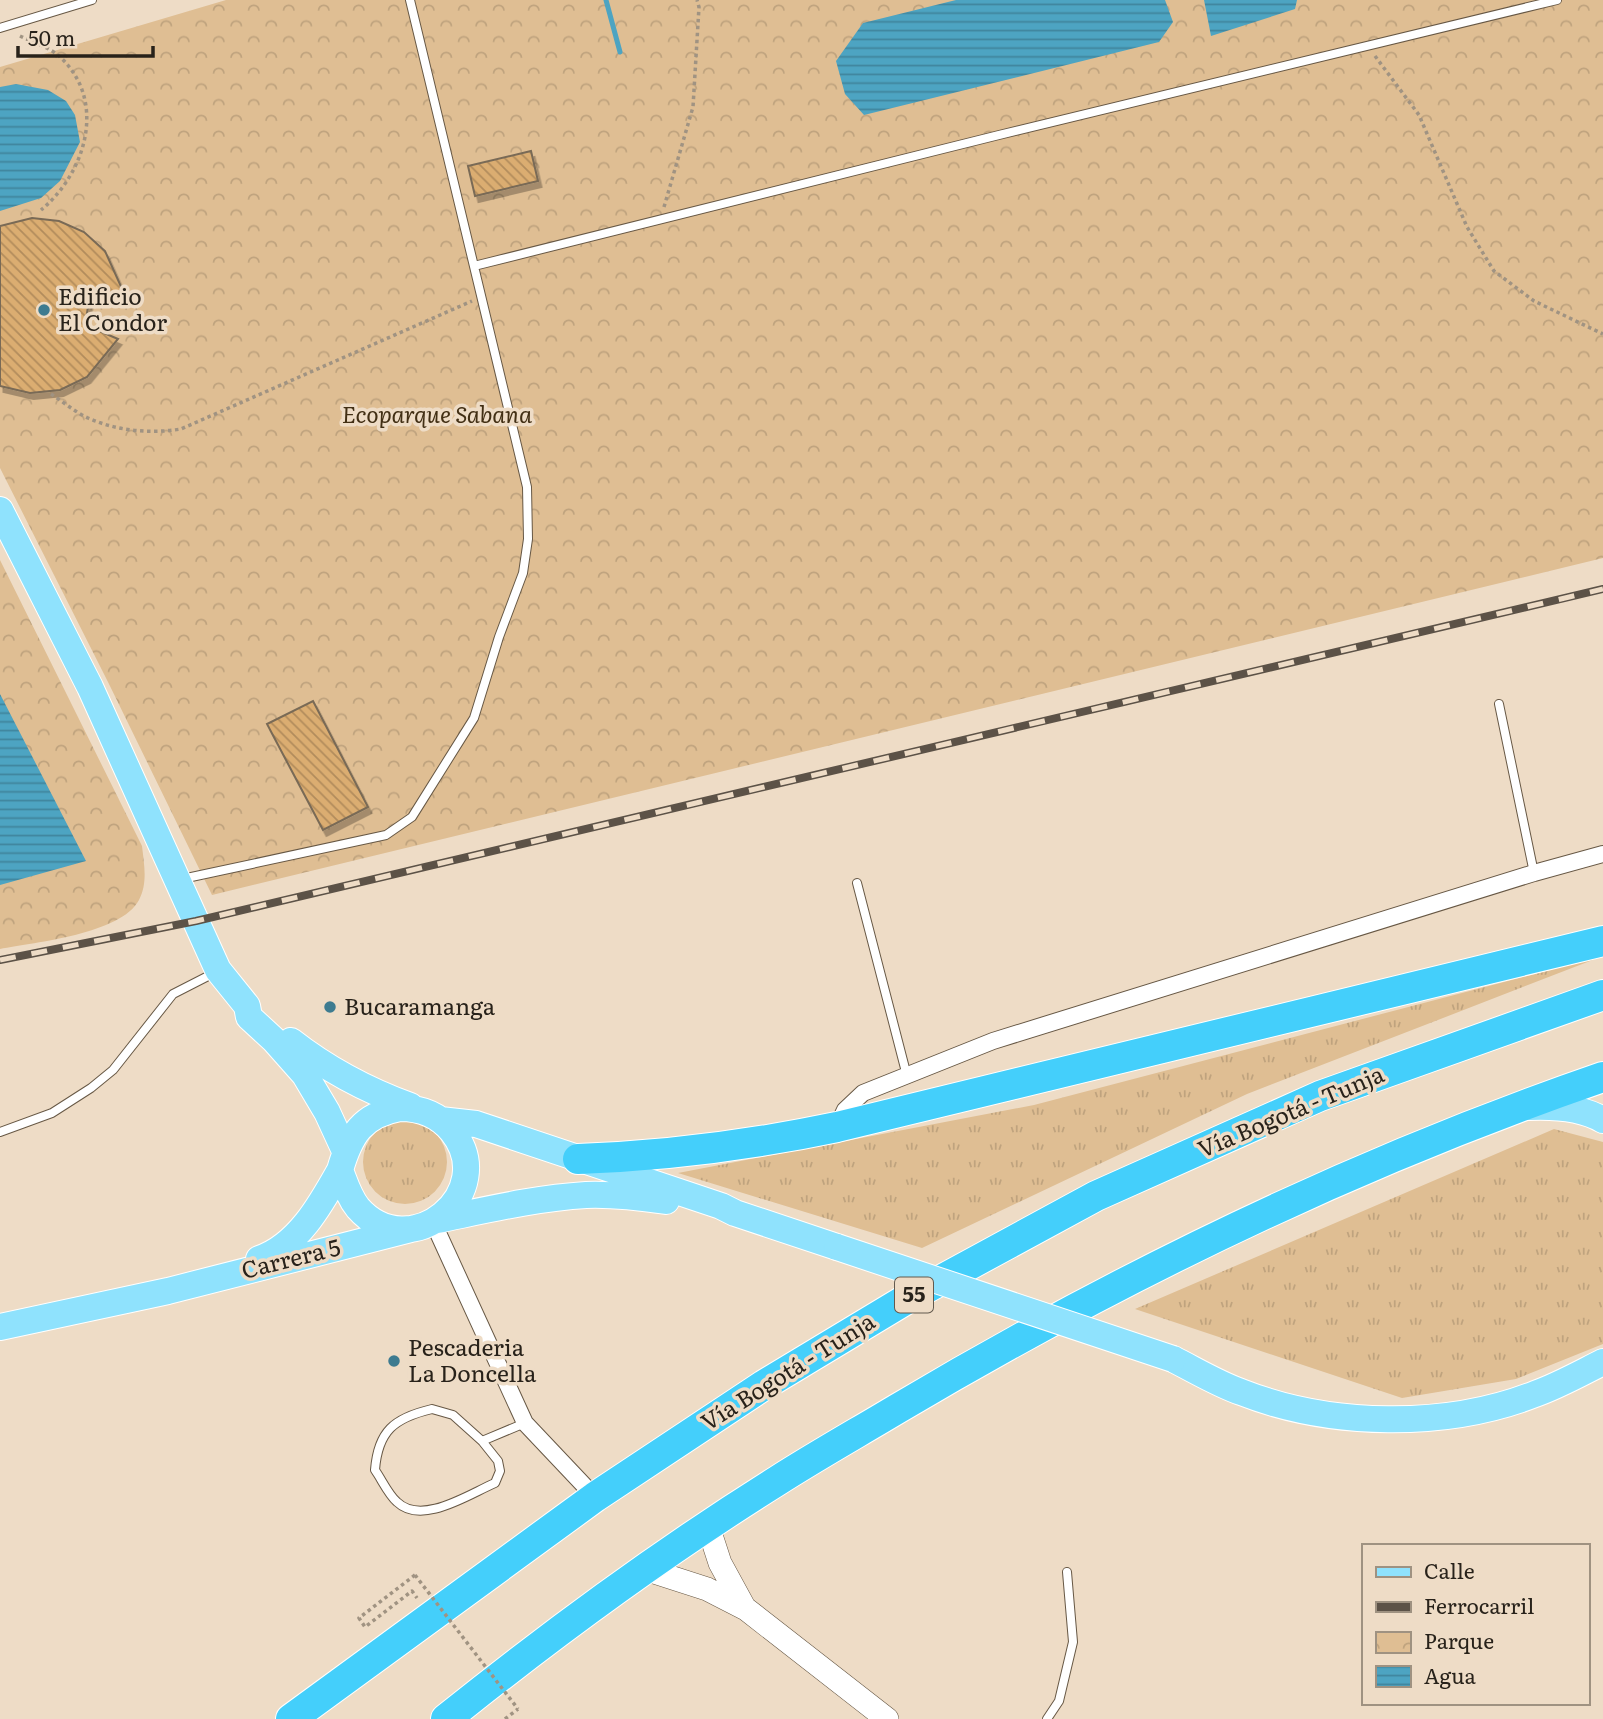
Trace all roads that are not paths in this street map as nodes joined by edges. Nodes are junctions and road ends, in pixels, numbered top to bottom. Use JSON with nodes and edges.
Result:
{"nodes":[{"id":1,"x":92,"y":0,"type":"edge"},
{"id":2,"x":410,"y":0,"type":"edge"},
{"id":3,"x":1557,"y":0,"type":"edge"},
{"id":4,"x":1,"y":28,"type":"edge"},
{"id":5,"x":474,"y":266,"type":"junction"},
{"id":6,"x":0,"y":510,"type":"edge"},
{"id":7,"x":1499,"y":704,"type":"dead end"},
{"id":8,"x":1603,"y":854,"type":"edge"},
{"id":9,"x":1534,"y":873,"type":"junction"},
{"id":10,"x":179,"y":880,"type":"junction"},
{"id":11,"x":857,"y":883,"type":"dead end"},
{"id":12,"x":1603,"y":940,"type":"edge"},
{"id":13,"x":218,"y":970,"type":"junction"},
{"id":14,"x":1603,"y":995,"type":"edge"},
{"id":15,"x":247,"y":1006,"type":"junction"},
{"id":16,"x":907,"y":1076,"type":"junction"},
{"id":17,"x":1603,"y":1077,"type":"edge"},
{"id":18,"x":1517,"y":1107,"type":"junction"},
{"id":19,"x":415,"y":1108,"type":"junction"},
{"id":20,"x":440,"y":1119,"type":"junction"},
{"id":21,"x":1603,"y":1120,"type":"edge"},
{"id":22,"x":837,"y":1127,"type":"junction"},
{"id":23,"x":0,"y":1132,"type":"edge"},
{"id":24,"x":578,"y":1159,"type":"junction"},
{"id":25,"x":342,"y":1160,"type":"junction"},
{"id":26,"x":735,"y":1213,"type":"junction"},
{"id":27,"x":428,"y":1223,"type":"junction"},
{"id":28,"x":167,"y":1291,"type":"junction"},
{"id":29,"x":0,"y":1327,"type":"edge"},
{"id":30,"x":1603,"y":1362,"type":"edge"},
{"id":31,"x":525,"y":1423,"type":"junction"},
{"id":32,"x":482,"y":1441,"type":"junction"},
{"id":33,"x":595,"y":1497,"type":"junction"},
{"id":34,"x":708,"y":1526,"type":"junction"},
{"id":35,"x":645,"y":1569,"type":"junction"},
{"id":36,"x":1067,"y":1572,"type":"dead end"},
{"id":37,"x":746,"y":1609,"type":"junction"},
{"id":38,"x":291,"y":1719,"type":"edge"},
{"id":39,"x":446,"y":1719,"type":"edge"},
{"id":40,"x":887,"y":1719,"type":"edge"},
{"id":41,"x":1047,"y":1719,"type":"edge"}],
"edges":[{"from":1,"to":4,"type":"lane"},
{"from":2,"to":5,"type":"lane"},
{"from":3,"to":5,"type":"lane"},
{"from":5,"to":10,"type":"lane"},
{"from":6,"to":10,"type":"main road"},
{"from":7,"to":9,"type":"lane"},
{"from":8,"to":9,"type":"street"},
{"from":9,"to":16,"type":"street"},
{"from":10,"to":13,"type":"main road"},
{"from":11,"to":16,"type":"lane"},
{"from":12,"to":22,"type":"highway"},
{"from":13,"to":15,"type":"main road"},
{"from":13,"to":23,"type":"lane"},
{"from":14,"to":33,"type":"highway","name":"Vía Bogotá - Tunja","number":"55"},
{"from":15,"to":19,"type":"main road"},
{"from":15,"to":25,"type":"main road"},
{"from":16,"to":22,"type":"street"},
{"from":17,"to":18,"type":"highway"},
{"from":18,"to":21,"type":"main road"},
{"from":18,"to":34,"type":"highway"},
{"from":19,"to":20,"type":"main road"},
{"from":19,"to":25,"type":"main road"},
{"from":20,"to":24,"type":"main road"},
{"from":20,"to":27,"type":"main road"},
{"from":22,"to":24,"type":"highway"},
{"from":24,"to":26,"type":"main road"},
{"from":25,"to":27,"type":"main road"},
{"from":25,"to":28,"type":"main road","name":"Carrera 5"},
{"from":26,"to":27,"type":"main road","name":"Carrera 5"},
{"from":26,"to":30,"type":"main road","bridge":true},
{"from":27,"to":28,"type":"main road","name":"Carrera 5"},
{"from":27,"to":31,"type":"street"},
{"from":28,"to":29,"type":"main road","name":"Carrera 5"},
{"from":31,"to":32,"type":"lane"},
{"from":31,"to":33,"type":"street"},
{"from":32,"to":32,"type":"lane"},
{"from":33,"to":38,"type":"highway","name":"Vía Bogotá - Tunja","number":"55"},
{"from":34,"to":35,"type":"highway"},
{"from":34,"to":37,"type":"main road"},
{"from":35,"to":37,"type":"main road"},
{"from":35,"to":39,"type":"highway"},
{"from":36,"to":41,"type":"lane"},
{"from":37,"to":40,"type":"main road"}]}
